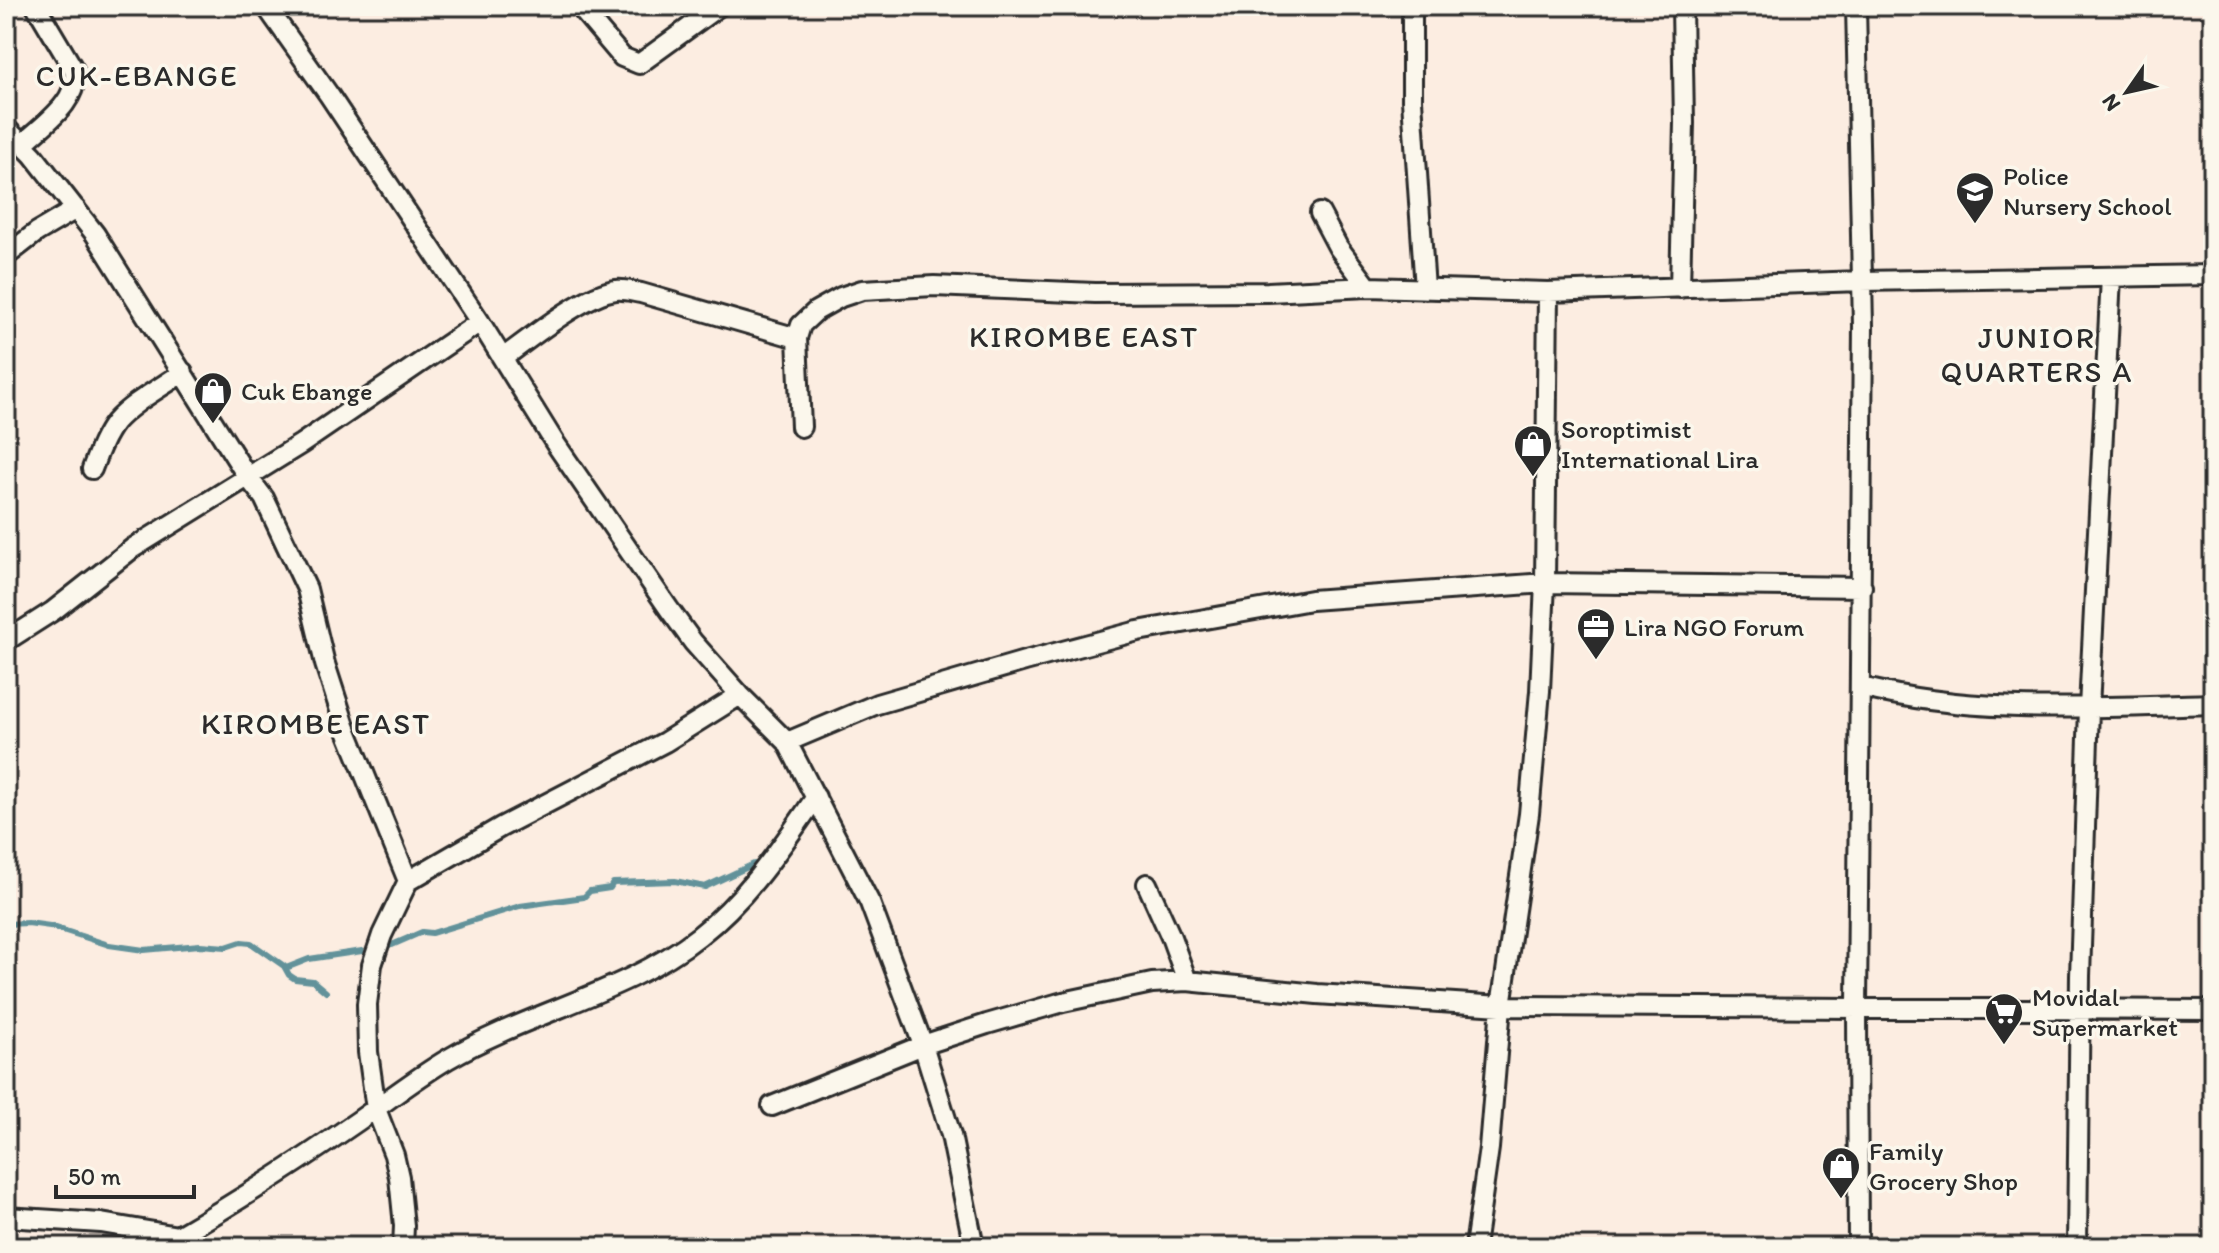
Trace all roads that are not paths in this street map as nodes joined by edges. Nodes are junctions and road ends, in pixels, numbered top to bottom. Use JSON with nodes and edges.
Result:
{"nodes":[{"id":1,"x":36,"y":6,"type":"edge"},
{"id":2,"x":266,"y":6,"type":"edge"},
{"id":3,"x":579,"y":6,"type":"edge"},
{"id":4,"x":719,"y":6,"type":"edge"},
{"id":5,"x":1412,"y":6,"type":"edge"},
{"id":6,"x":1682,"y":6,"type":"edge"},
{"id":7,"x":1856,"y":6,"type":"edge"},
{"id":8,"x":6,"y":128,"type":"edge"},
{"id":9,"x":23,"y":144,"type":"junction"},
{"id":10,"x":76,"y":209,"type":"junction"},
{"id":11,"x":1320,"y":213,"type":"dead end"},
{"id":12,"x":6,"y":256,"type":"edge"},
{"id":13,"x":2213,"y":275,"type":"edge"},
{"id":14,"x":2111,"y":277,"type":"junction"},
{"id":15,"x":1861,"y":281,"type":"junction"},
{"id":16,"x":1368,"y":287,"type":"junction"},
{"id":17,"x":1680,"y":288,"type":"junction"},
{"id":18,"x":1425,"y":289,"type":"junction"},
{"id":19,"x":1548,"y":292,"type":"junction"},
{"id":20,"x":480,"y":322,"type":"junction"},
{"id":21,"x":797,"y":338,"type":"junction"},
{"id":22,"x":503,"y":358,"type":"junction"},
{"id":23,"x":183,"y":372,"type":"junction"},
{"id":24,"x":801,"y":427,"type":"dead end"},
{"id":25,"x":92,"y":469,"type":"dead end"},
{"id":26,"x":247,"y":476,"type":"junction"},
{"id":27,"x":1545,"y":583,"type":"junction"},
{"id":28,"x":1862,"y":587,"type":"junction"},
{"id":29,"x":6,"y":641,"type":"edge"},
{"id":30,"x":1861,"y":687,"type":"junction"},
{"id":31,"x":740,"y":695,"type":"junction"},
{"id":32,"x":2213,"y":704,"type":"edge"},
{"id":33,"x":2089,"y":708,"type":"junction"},
{"id":34,"x":787,"y":742,"type":"junction"},
{"id":35,"x":816,"y":797,"type":"junction"},
{"id":36,"x":408,"y":881,"type":"junction"},
{"id":37,"x":1147,"y":884,"type":"dead end"},
{"id":38,"x":1187,"y":981,"type":"junction"},
{"id":39,"x":1501,"y":1006,"type":"junction"},
{"id":40,"x":1857,"y":1008,"type":"junction"},
{"id":41,"x":2080,"y":1010,"type":"junction"},
{"id":42,"x":2213,"y":1010,"type":"edge"},
{"id":43,"x":923,"y":1045,"type":"junction"},
{"id":44,"x":772,"y":1106,"type":"dead end"},
{"id":45,"x":376,"y":1109,"type":"junction"},
{"id":46,"x":6,"y":1217,"type":"edge"},
{"id":47,"x":177,"y":1242,"type":"edge"},
{"id":48,"x":403,"y":1247,"type":"edge"},
{"id":49,"x":974,"y":1247,"type":"edge"},
{"id":50,"x":1475,"y":1247,"type":"edge"},
{"id":51,"x":1858,"y":1247,"type":"edge"},
{"id":52,"x":2077,"y":1247,"type":"edge"}],
"edges":[{"from":1,"to":9,"type":"street"},
{"from":2,"to":20,"type":"street"},
{"from":3,"to":4,"type":"street"},
{"from":5,"to":18,"type":"street"},
{"from":6,"to":17,"type":"street"},
{"from":7,"to":15,"type":"street"},
{"from":8,"to":9,"type":"street"},
{"from":9,"to":10,"type":"street"},
{"from":10,"to":12,"type":"street"},
{"from":10,"to":23,"type":"street"},
{"from":11,"to":16,"type":"street"},
{"from":13,"to":14,"type":"street"},
{"from":14,"to":15,"type":"street"},
{"from":14,"to":33,"type":"street"},
{"from":15,"to":17,"type":"street"},
{"from":15,"to":28,"type":"street"},
{"from":16,"to":18,"type":"street"},
{"from":16,"to":21,"type":"street"},
{"from":17,"to":19,"type":"street"},
{"from":18,"to":19,"type":"street"},
{"from":19,"to":27,"type":"street"},
{"from":20,"to":22,"type":"street"},
{"from":20,"to":26,"type":"street"},
{"from":21,"to":22,"type":"street"},
{"from":21,"to":24,"type":"street"},
{"from":22,"to":31,"type":"street"},
{"from":23,"to":25,"type":"street"},
{"from":23,"to":26,"type":"street"},
{"from":26,"to":29,"type":"street"},
{"from":26,"to":36,"type":"street"},
{"from":27,"to":28,"type":"street"},
{"from":27,"to":34,"type":"street"},
{"from":27,"to":39,"type":"street"},
{"from":28,"to":30,"type":"street"},
{"from":30,"to":33,"type":"street"},
{"from":30,"to":40,"type":"street"},
{"from":31,"to":34,"type":"street"},
{"from":31,"to":36,"type":"street"},
{"from":32,"to":33,"type":"street"},
{"from":33,"to":41,"type":"street"},
{"from":34,"to":35,"type":"street"},
{"from":35,"to":43,"type":"street"},
{"from":35,"to":45,"type":"street"},
{"from":36,"to":45,"type":"street"},
{"from":37,"to":38,"type":"street"},
{"from":38,"to":39,"type":"street"},
{"from":38,"to":43,"type":"street"},
{"from":39,"to":40,"type":"street"},
{"from":39,"to":50,"type":"street"},
{"from":40,"to":41,"type":"street"},
{"from":40,"to":51,"type":"street"},
{"from":41,"to":42,"type":"street"},
{"from":41,"to":52,"type":"street"},
{"from":43,"to":44,"type":"street"},
{"from":43,"to":49,"type":"street"},
{"from":45,"to":47,"type":"street"},
{"from":45,"to":48,"type":"street"},
{"from":46,"to":47,"type":"street"}]}
